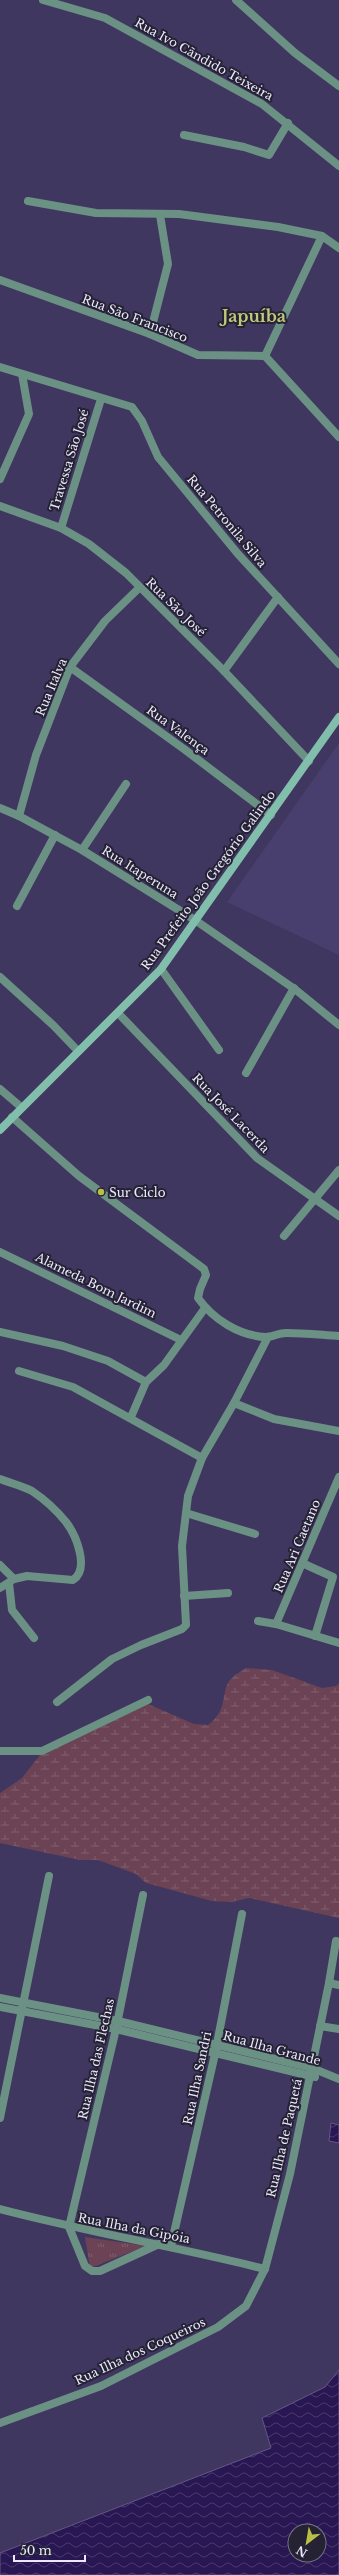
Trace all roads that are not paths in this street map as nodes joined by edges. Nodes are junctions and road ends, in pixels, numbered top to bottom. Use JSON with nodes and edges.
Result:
{"nodes":[{"id":1,"x":43,"y":0,"type":"edge"},
{"id":2,"x":236,"y":0,"type":"edge"},
{"id":3,"x":339,"y":86,"type":"edge"},
{"id":4,"x":288,"y":123,"type":"junction"},
{"id":5,"x":184,"y":135,"type":"dead end"},
{"id":6,"x":339,"y":166,"type":"edge"},
{"id":7,"x":28,"y":201,"type":"dead end"},
{"id":8,"x":160,"y":215,"type":"junction"},
{"id":9,"x":322,"y":236,"type":"junction"},
{"id":10,"x":339,"y":248,"type":"edge"},
{"id":11,"x":2,"y":280,"type":"edge"},
{"id":12,"x":0,"y":290,"type":"edge"},
{"id":13,"x":150,"y":334,"type":"junction"},
{"id":14,"x":265,"y":356,"type":"junction"},
{"id":15,"x":0,"y":367,"type":"edge"},
{"id":16,"x":22,"y":374,"type":"junction"},
{"id":17,"x":101,"y":399,"type":"junction"},
{"id":18,"x":339,"y":437,"type":"edge"},
{"id":19,"x":0,"y":479,"type":"edge"},
{"id":20,"x":0,"y":506,"type":"edge"},
{"id":21,"x":61,"y":528,"type":"junction"},
{"id":22,"x":140,"y":588,"type":"junction"},
{"id":23,"x":278,"y":597,"type":"junction"},
{"id":24,"x":339,"y":664,"type":"edge"},
{"id":25,"x":70,"y":667,"type":"junction"},
{"id":26,"x":224,"y":671,"type":"junction"},
{"id":27,"x":339,"y":717,"type":"edge"},
{"id":28,"x":309,"y":761,"type":"junction"},
{"id":29,"x":126,"y":784,"type":"dead end"},
{"id":30,"x":0,"y":808,"type":"edge"},
{"id":31,"x":271,"y":815,"type":"junction"},
{"id":32,"x":20,"y":816,"type":"junction"},
{"id":33,"x":55,"y":835,"type":"junction"},
{"id":34,"x":82,"y":850,"type":"junction"},
{"id":35,"x":17,"y":906,"type":"dead end"},
{"id":36,"x":195,"y":920,"type":"junction"},
{"id":37,"x":161,"y":969,"type":"junction"},
{"id":38,"x":0,"y":977,"type":"edge"},
{"id":39,"x":294,"y":988,"type":"junction"},
{"id":40,"x":118,"y":1012,"type":"junction"},
{"id":41,"x":339,"y":1025,"type":"edge"},
{"id":42,"x":219,"y":1050,"type":"dead end"},
{"id":43,"x":78,"y":1051,"type":"junction"},
{"id":44,"x":246,"y":1073,"type":"dead end"},
{"id":45,"x":0,"y":1090,"type":"edge"},
{"id":46,"x":21,"y":1107,"type":"junction"},
{"id":47,"x":12,"y":1117,"type":"junction"},
{"id":48,"x":0,"y":1130,"type":"edge"},
{"id":49,"x":339,"y":1170,"type":"edge"},
{"id":50,"x":317,"y":1199,"type":"junction"},
{"id":51,"x":339,"y":1216,"type":"edge"},
{"id":52,"x":284,"y":1236,"type":"dead end"},
{"id":53,"x":0,"y":1252,"type":"edge"},
{"id":54,"x":205,"y":1308,"type":"junction"},
{"id":55,"x":0,"y":1332,"type":"edge"},
{"id":56,"x":339,"y":1336,"type":"edge"},
{"id":57,"x":268,"y":1337,"type":"junction"},
{"id":58,"x":181,"y":1340,"type":"junction"},
{"id":59,"x":19,"y":1371,"type":"dead end"},
{"id":60,"x":146,"y":1382,"type":"junction"},
{"id":61,"x":234,"y":1404,"type":"junction"},
{"id":62,"x":131,"y":1417,"type":"junction"},
{"id":63,"x":339,"y":1431,"type":"edge"},
{"id":64,"x":202,"y":1458,"type":"junction"},
{"id":65,"x":339,"y":1477,"type":"edge"},
{"id":66,"x":0,"y":1480,"type":"edge"},
{"id":67,"x":186,"y":1513,"type":"junction"},
{"id":68,"x":255,"y":1534,"type":"dead end"},
{"id":69,"x":302,"y":1563,"type":"junction"},
{"id":70,"x":0,"y":1565,"type":"edge"},
{"id":71,"x":12,"y":1581,"type":"junction"},
{"id":72,"x":0,"y":1588,"type":"edge"},
{"id":73,"x":228,"y":1593,"type":"dead end"},
{"id":74,"x":184,"y":1596,"type":"junction"},
{"id":75,"x":258,"y":1621,"type":"dead end"},
{"id":76,"x":276,"y":1624,"type":"junction"},
{"id":77,"x":315,"y":1636,"type":"junction"},
{"id":78,"x":34,"y":1638,"type":"dead end"},
{"id":79,"x":339,"y":1643,"type":"edge"},
{"id":80,"x":148,"y":1700,"type":"dead end"},
{"id":81,"x":57,"y":1702,"type":"dead end"},
{"id":82,"x":0,"y":1751,"type":"edge"},
{"id":83,"x":49,"y":1876,"type":"dead end"},
{"id":84,"x":143,"y":1895,"type":"dead end"},
{"id":85,"x":242,"y":1914,"type":"dead end"},
{"id":86,"x":336,"y":1945,"type":"edge"},
{"id":87,"x":329,"y":1983,"type":"junction"},
{"id":88,"x":339,"y":1985,"type":"edge"},
{"id":89,"x":0,"y":1998,"type":"edge"},
{"id":90,"x":0,"y":2006,"type":"edge"},
{"id":91,"x":22,"y":2006,"type":"junction"},
{"id":92,"x":117,"y":2025,"type":"junction"},
{"id":93,"x":320,"y":2026,"type":"junction"},
{"id":94,"x":339,"y":2029,"type":"edge"},
{"id":95,"x":216,"y":2050,"type":"junction"},
{"id":96,"x":312,"y":2068,"type":"junction"},
{"id":97,"x":327,"y":2076,"type":"junction"},
{"id":98,"x":311,"y":2077,"type":"junction"},
{"id":99,"x":339,"y":2079,"type":"edge"},
{"id":100,"x":0,"y":2118,"type":"edge"},
{"id":101,"x":0,"y":2209,"type":"edge"},
{"id":102,"x":69,"y":2227,"type":"junction"},
{"id":103,"x":159,"y":2244,"type":"junction"},
{"id":104,"x":171,"y":2246,"type":"junction"},
{"id":105,"x":265,"y":2269,"type":"junction"},
{"id":106,"x":0,"y":2423,"type":"edge"}],
"edges":[{"from":1,"to":4,"type":"street","name":"Rua Ivo Cãndido Teixeira"},
{"from":2,"to":3,"type":"street"},
{"from":4,"to":5,"type":"street"},
{"from":4,"to":6,"type":"street","name":"Rua Ivo Cãndido Teixeira"},
{"from":7,"to":8,"type":"street"},
{"from":8,"to":9,"type":"street"},
{"from":8,"to":13,"type":"street"},
{"from":9,"to":10,"type":"street"},
{"from":9,"to":14,"type":"street"},
{"from":11,"to":12,"type":"street"},
{"from":11,"to":13,"type":"street","name":"Rua São Francisco"},
{"from":13,"to":14,"type":"street","name":"Rua São Francisco"},
{"from":14,"to":18,"type":"street"},
{"from":15,"to":16,"type":"street","name":"Rua Petronila Silva"},
{"from":16,"to":17,"type":"street","name":"Rua Petronila Silva"},
{"from":16,"to":19,"type":"street"},
{"from":17,"to":21,"type":"street","name":"Travessa São José"},
{"from":17,"to":23,"type":"street","name":"Rua Petronila Silva"},
{"from":20,"to":21,"type":"street","name":"Rua São José"},
{"from":21,"to":22,"type":"street","name":"Rua São José"},
{"from":22,"to":25,"type":"street","name":"Rua Italva"},
{"from":22,"to":26,"type":"street","name":"Rua São José"},
{"from":23,"to":24,"type":"street","name":"Rua Petronila Silva"},
{"from":23,"to":26,"type":"street"},
{"from":25,"to":31,"type":"street","name":"Rua Valença"},
{"from":25,"to":32,"type":"street","name":"Rua Italva"},
{"from":26,"to":28,"type":"street","name":"Rua São José"},
{"from":27,"to":28,"type":"main road","name":"Rua Prefeito João Gregório Galindo"},
{"from":28,"to":31,"type":"main road","name":"Rua Prefeito João Gregório Galindo"},
{"from":29,"to":34,"type":"street"},
{"from":30,"to":32,"type":"street","name":"Rua Itaperuna"},
{"from":31,"to":36,"type":"main road","name":"Rua Prefeito João Gregório Galindo"},
{"from":32,"to":33,"type":"street","name":"Rua Itaperuna"},
{"from":33,"to":34,"type":"street","name":"Rua Itaperuna"},
{"from":33,"to":35,"type":"street"},
{"from":34,"to":36,"type":"street","name":"Rua Itaperuna"},
{"from":36,"to":37,"type":"main road","name":"Rua Prefeito João Gregório Galindo"},
{"from":36,"to":39,"type":"street","name":"Rua Itaperuna"},
{"from":37,"to":40,"type":"main road","name":"Rua Prefeito João Gregório Galindo"},
{"from":37,"to":42,"type":"street"},
{"from":38,"to":43,"type":"street"},
{"from":39,"to":41,"type":"street","name":"Rua Itaperuna"},
{"from":39,"to":44,"type":"street"},
{"from":40,"to":43,"type":"main road","name":"Rua Prefeito João Gregório Galindo"},
{"from":40,"to":50,"type":"street","name":"Rua José Lacerda"},
{"from":43,"to":46,"type":"main road","name":"Rua Prefeito João Gregório Galindo"},
{"from":45,"to":46,"type":"street"},
{"from":46,"to":47,"type":"main road","name":"Rua Prefeito João Gregório Galindo"},
{"from":47,"to":48,"type":"main road","name":"Rua Prefeito João Gregório Galindo"},
{"from":47,"to":54,"type":"street"},
{"from":49,"to":50,"type":"street"},
{"from":50,"to":51,"type":"street","name":"Rua José Lacerda"},
{"from":50,"to":52,"type":"street"},
{"from":53,"to":58,"type":"street","name":"Alameda Bom Jardim"},
{"from":54,"to":57,"type":"street"},
{"from":54,"to":58,"type":"street"},
{"from":55,"to":60,"type":"street"},
{"from":56,"to":57,"type":"street"},
{"from":57,"to":61,"type":"street"},
{"from":58,"to":60,"type":"street"},
{"from":59,"to":62,"type":"street"},
{"from":60,"to":62,"type":"street"},
{"from":61,"to":63,"type":"street"},
{"from":61,"to":64,"type":"street"},
{"from":62,"to":64,"type":"street"},
{"from":64,"to":67,"type":"street"},
{"from":65,"to":69,"type":"street","name":"Rua Ari Caetano"},
{"from":66,"to":71,"type":"street"},
{"from":67,"to":68,"type":"street"},
{"from":67,"to":74,"type":"street"},
{"from":69,"to":76,"type":"street","name":"Rua Ari Caetano"},
{"from":69,"to":77,"type":"street"},
{"from":70,"to":71,"type":"street"},
{"from":71,"to":72,"type":"street"},
{"from":71,"to":78,"type":"street"},
{"from":73,"to":74,"type":"street"},
{"from":74,"to":81,"type":"street"},
{"from":75,"to":76,"type":"street"},
{"from":76,"to":77,"type":"street"},
{"from":77,"to":79,"type":"street"},
{"from":80,"to":82,"type":"street"},
{"from":83,"to":91,"type":"street"},
{"from":84,"to":92,"type":"street","name":"Rua Ilha das Flechas"},
{"from":85,"to":95,"type":"street","name":"Rua Ilha Sandri"},
{"from":86,"to":87,"type":"street","name":"Rua Ilha de Paquetá"},
{"from":87,"to":88,"type":"street"},
{"from":87,"to":93,"type":"street","name":"Rua Ilha de Paquetá"},
{"from":89,"to":91,"type":"street","name":"Rua Ilha Grande"},
{"from":90,"to":91,"type":"street","name":"Rua Ilha Grande"},
{"from":91,"to":92,"type":"street","name":"Rua Ilha Grande"},
{"from":91,"to":100,"type":"street"},
{"from":92,"to":95,"type":"street","name":"Rua Ilha Grande"},
{"from":92,"to":102,"type":"street","name":"Rua Ilha das Flechas"},
{"from":93,"to":94,"type":"street"},
{"from":93,"to":96,"type":"street","name":"Rua Ilha de Paquetá"},
{"from":95,"to":96,"type":"street","name":"Rua Ilha Grande"},
{"from":95,"to":98,"type":"street","name":"Rua Ilha Grande"},
{"from":95,"to":104,"type":"street","name":"Rua Ilha Sandri"},
{"from":96,"to":97,"type":"street","name":"Rua Ilha Grande"},
{"from":96,"to":98,"type":"street","name":"Rua Ilha de Paquetá"},
{"from":97,"to":98,"type":"street","name":"Rua Ilha Grande"},
{"from":97,"to":99,"type":"street","name":"Rua Ilha Grande"},
{"from":98,"to":105,"type":"street","name":"Rua Ilha de Paquetá"},
{"from":101,"to":102,"type":"street","name":"Rua Ilha da Gipóia"},
{"from":102,"to":103,"type":"street","name":"Rua Ilha da Gipóia"},
{"from":102,"to":103,"type":"street"},
{"from":103,"to":104,"type":"street","name":"Rua Ilha da Gipóia"},
{"from":104,"to":105,"type":"street","name":"Rua Ilha da Gipóia"},
{"from":105,"to":106,"type":"street","name":"Rua Ilha dos Coqueiros"}]}
